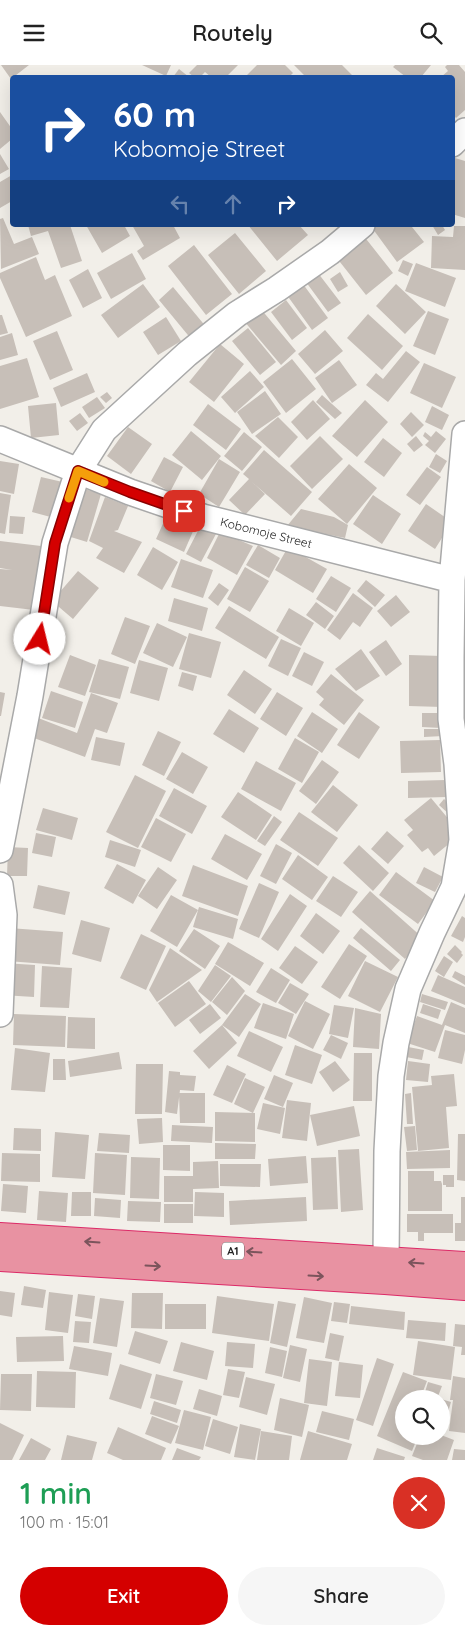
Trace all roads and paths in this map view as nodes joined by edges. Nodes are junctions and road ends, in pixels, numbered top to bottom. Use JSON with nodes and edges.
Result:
{"nodes":[{"id":1,"x":465,"y":131,"type":"edge"},
{"id":2,"x":455,"y":141,"type":"edge"},
{"id":3,"x":360,"y":227,"type":"edge"},
{"id":4,"x":465,"y":434,"type":"edge"},
{"id":5,"x":0,"y":439,"type":"edge"},
{"id":6,"x":78,"y":471,"type":"junction"},
{"id":7,"x":452,"y":580,"type":"junction"},
{"id":8,"x":4,"y":810,"type":"edge"},
{"id":9,"x":0,"y":850,"type":"edge"},
{"id":10,"x":0,"y":885,"type":"edge"},
{"id":11,"x":0,"y":1014,"type":"edge"},
{"id":12,"x":0,"y":1237,"type":"edge"},
{"id":13,"x":0,"y":1257,"type":"edge"},
{"id":14,"x":386,"y":1260,"type":"junction"},
{"id":15,"x":465,"y":1266,"type":"edge"},
{"id":16,"x":465,"y":1286,"type":"edge"}],
"edges":[{"from":1,"to":2,"type":"street"},
{"from":3,"to":6,"type":"street"},
{"from":4,"to":7,"type":"street"},
{"from":5,"to":6,"type":"street","name":"Kobomoje Street"},
{"from":6,"to":7,"type":"street","name":"Kobomoje Street"},
{"from":6,"to":8,"type":"street"},
{"from":7,"to":14,"type":"street"},
{"from":8,"to":9,"type":"street"},
{"from":10,"to":11,"type":"street"},
{"from":14,"to":12,"type":"highway","number":"A1","one_way":true},
{"from":13,"to":16,"type":"highway","number":"A1","one_way":true},
{"from":15,"to":14,"type":"highway","number":"A1","one_way":true}]}
